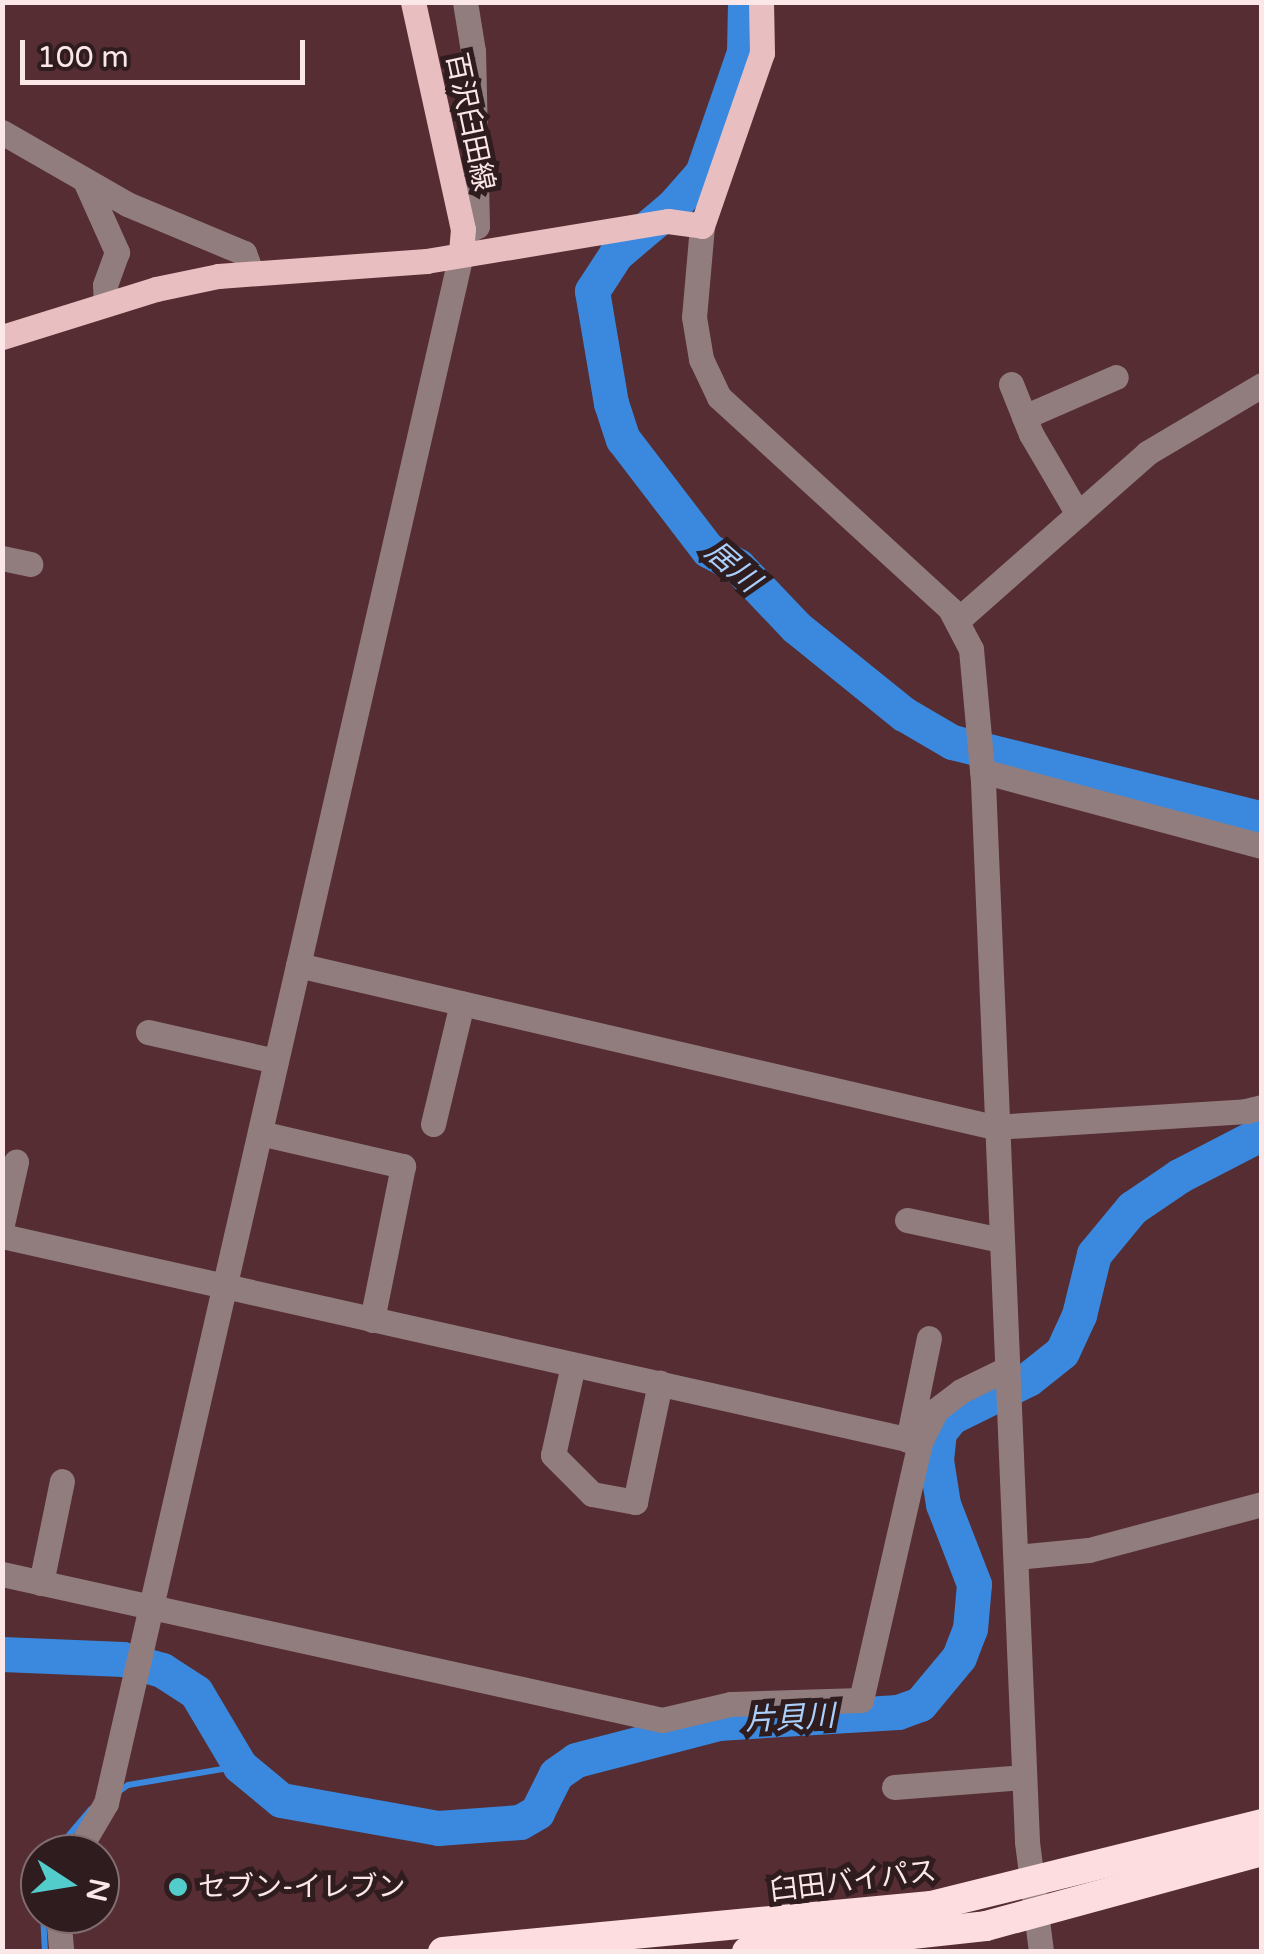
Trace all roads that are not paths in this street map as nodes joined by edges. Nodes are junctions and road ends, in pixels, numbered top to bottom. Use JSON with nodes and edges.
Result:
{"nodes":[{"id":1,"x":414,"y":2,"type":"edge"},
{"id":2,"x":464,"y":2,"type":"edge"},
{"id":3,"x":761,"y":2,"type":"edge"},
{"id":4,"x":2,"y":132,"type":"edge"},
{"id":5,"x":86,"y":183,"type":"junction"},
{"id":6,"x":702,"y":226,"type":"junction"},
{"id":7,"x":462,"y":244,"type":"junction"},
{"id":8,"x":250,"y":270,"type":"junction"},
{"id":9,"x":106,"y":304,"type":"junction"},
{"id":10,"x":2,"y":337,"type":"edge"},
{"id":11,"x":1116,"y":378,"type":"dead end"},
{"id":12,"x":1011,"y":384,"type":"dead end"},
{"id":13,"x":1262,"y":385,"type":"edge"},
{"id":14,"x":1024,"y":417,"type":"junction"},
{"id":15,"x":1078,"y":514,"type":"junction"},
{"id":16,"x":2,"y":558,"type":"edge"},
{"id":17,"x":30,"y":564,"type":"dead end"},
{"id":18,"x":959,"y":619,"type":"junction"},
{"id":19,"x":981,"y":757,"type":"junction"},
{"id":20,"x":1262,"y":846,"type":"edge"},
{"id":21,"x":298,"y":966,"type":"junction"},
{"id":22,"x":462,"y":1004,"type":"junction"},
{"id":23,"x":148,"y":1032,"type":"dead end"},
{"id":24,"x":276,"y":1061,"type":"junction"},
{"id":25,"x":1262,"y":1106,"type":"edge"},
{"id":26,"x":433,"y":1124,"type":"dead end"},
{"id":27,"x":994,"y":1126,"type":"junction"},
{"id":28,"x":260,"y":1132,"type":"junction"},
{"id":29,"x":16,"y":1162,"type":"dead end"},
{"id":30,"x":908,"y":1220,"type":"dead end"},
{"id":31,"x":2,"y":1224,"type":"edge"},
{"id":32,"x":2,"y":1236,"type":"edge"},
{"id":33,"x":1001,"y":1240,"type":"junction"},
{"id":34,"x":226,"y":1287,"type":"junction"},
{"id":35,"x":372,"y":1320,"type":"junction"},
{"id":36,"x":929,"y":1338,"type":"dead end"},
{"id":37,"x":573,"y":1365,"type":"junction"},
{"id":38,"x":1008,"y":1372,"type":"junction"},
{"id":39,"x":660,"y":1383,"type":"junction"},
{"id":40,"x":914,"y":1441,"type":"junction"},
{"id":41,"x":62,"y":1481,"type":"dead end"},
{"id":42,"x":1262,"y":1504,"type":"edge"},
{"id":43,"x":1016,"y":1557,"type":"junction"},
{"id":44,"x":2,"y":1574,"type":"edge"},
{"id":45,"x":40,"y":1583,"type":"junction"},
{"id":46,"x":152,"y":1608,"type":"junction"},
{"id":47,"x":1024,"y":1777,"type":"junction"},
{"id":48,"x":894,"y":1786,"type":"dead end"},
{"id":49,"x":1262,"y":1824,"type":"edge"},
{"id":50,"x":88,"y":1834,"type":"edge"},
{"id":51,"x":1262,"y":1851,"type":"edge"},
{"id":52,"x":1033,"y":1899,"type":"junction"},
{"id":53,"x":443,"y":1952,"type":"edge"},
{"id":54,"x":746,"y":1952,"type":"edge"},
{"id":55,"x":1041,"y":1952,"type":"edge"}],
"edges":[{"from":1,"to":7,"type":"main road","name":"百沢臼田線"},
{"from":2,"to":7,"type":"street"},
{"from":3,"to":6,"type":"main road"},
{"from":4,"to":5,"type":"street"},
{"from":5,"to":8,"type":"street"},
{"from":5,"to":9,"type":"street"},
{"from":6,"to":7,"type":"main road"},
{"from":6,"to":18,"type":"street"},
{"from":7,"to":8,"type":"main road"},
{"from":7,"to":21,"type":"street"},
{"from":8,"to":9,"type":"main road"},
{"from":9,"to":10,"type":"main road"},
{"from":11,"to":14,"type":"street"},
{"from":12,"to":14,"type":"street"},
{"from":13,"to":15,"type":"street"},
{"from":14,"to":15,"type":"street"},
{"from":15,"to":18,"type":"street"},
{"from":16,"to":17,"type":"street"},
{"from":18,"to":19,"type":"street"},
{"from":19,"to":20,"type":"street"},
{"from":19,"to":27,"type":"street"},
{"from":21,"to":22,"type":"street"},
{"from":21,"to":24,"type":"street"},
{"from":22,"to":26,"type":"street"},
{"from":22,"to":27,"type":"street"},
{"from":23,"to":24,"type":"street"},
{"from":24,"to":28,"type":"street"},
{"from":25,"to":27,"type":"street"},
{"from":27,"to":33,"type":"street"},
{"from":28,"to":34,"type":"street"},
{"from":28,"to":35,"type":"street"},
{"from":29,"to":31,"type":"street"},
{"from":30,"to":33,"type":"street"},
{"from":32,"to":34,"type":"street"},
{"from":33,"to":38,"type":"street"},
{"from":34,"to":35,"type":"street"},
{"from":34,"to":46,"type":"street"},
{"from":35,"to":37,"type":"street"},
{"from":36,"to":40,"type":"street"},
{"from":37,"to":39,"type":"street"},
{"from":37,"to":39,"type":"street"},
{"from":38,"to":40,"type":"street"},
{"from":38,"to":43,"type":"street"},
{"from":39,"to":40,"type":"street"},
{"from":40,"to":46,"type":"street"},
{"from":41,"to":45,"type":"street"},
{"from":42,"to":43,"type":"street"},
{"from":43,"to":47,"type":"street"},
{"from":44,"to":45,"type":"street"},
{"from":45,"to":46,"type":"street"},
{"from":46,"to":50,"type":"street"},
{"from":47,"to":48,"type":"street"},
{"from":47,"to":52,"type":"street"},
{"from":49,"to":52,"type":"highway","name":"臼田バイパス"},
{"from":51,"to":52,"type":"highway","name":"臼田バイパス"},
{"from":52,"to":53,"type":"highway","name":"臼田バイパス"},
{"from":52,"to":54,"type":"highway","name":"臼田バイパス"},
{"from":52,"to":55,"type":"street"}]}
